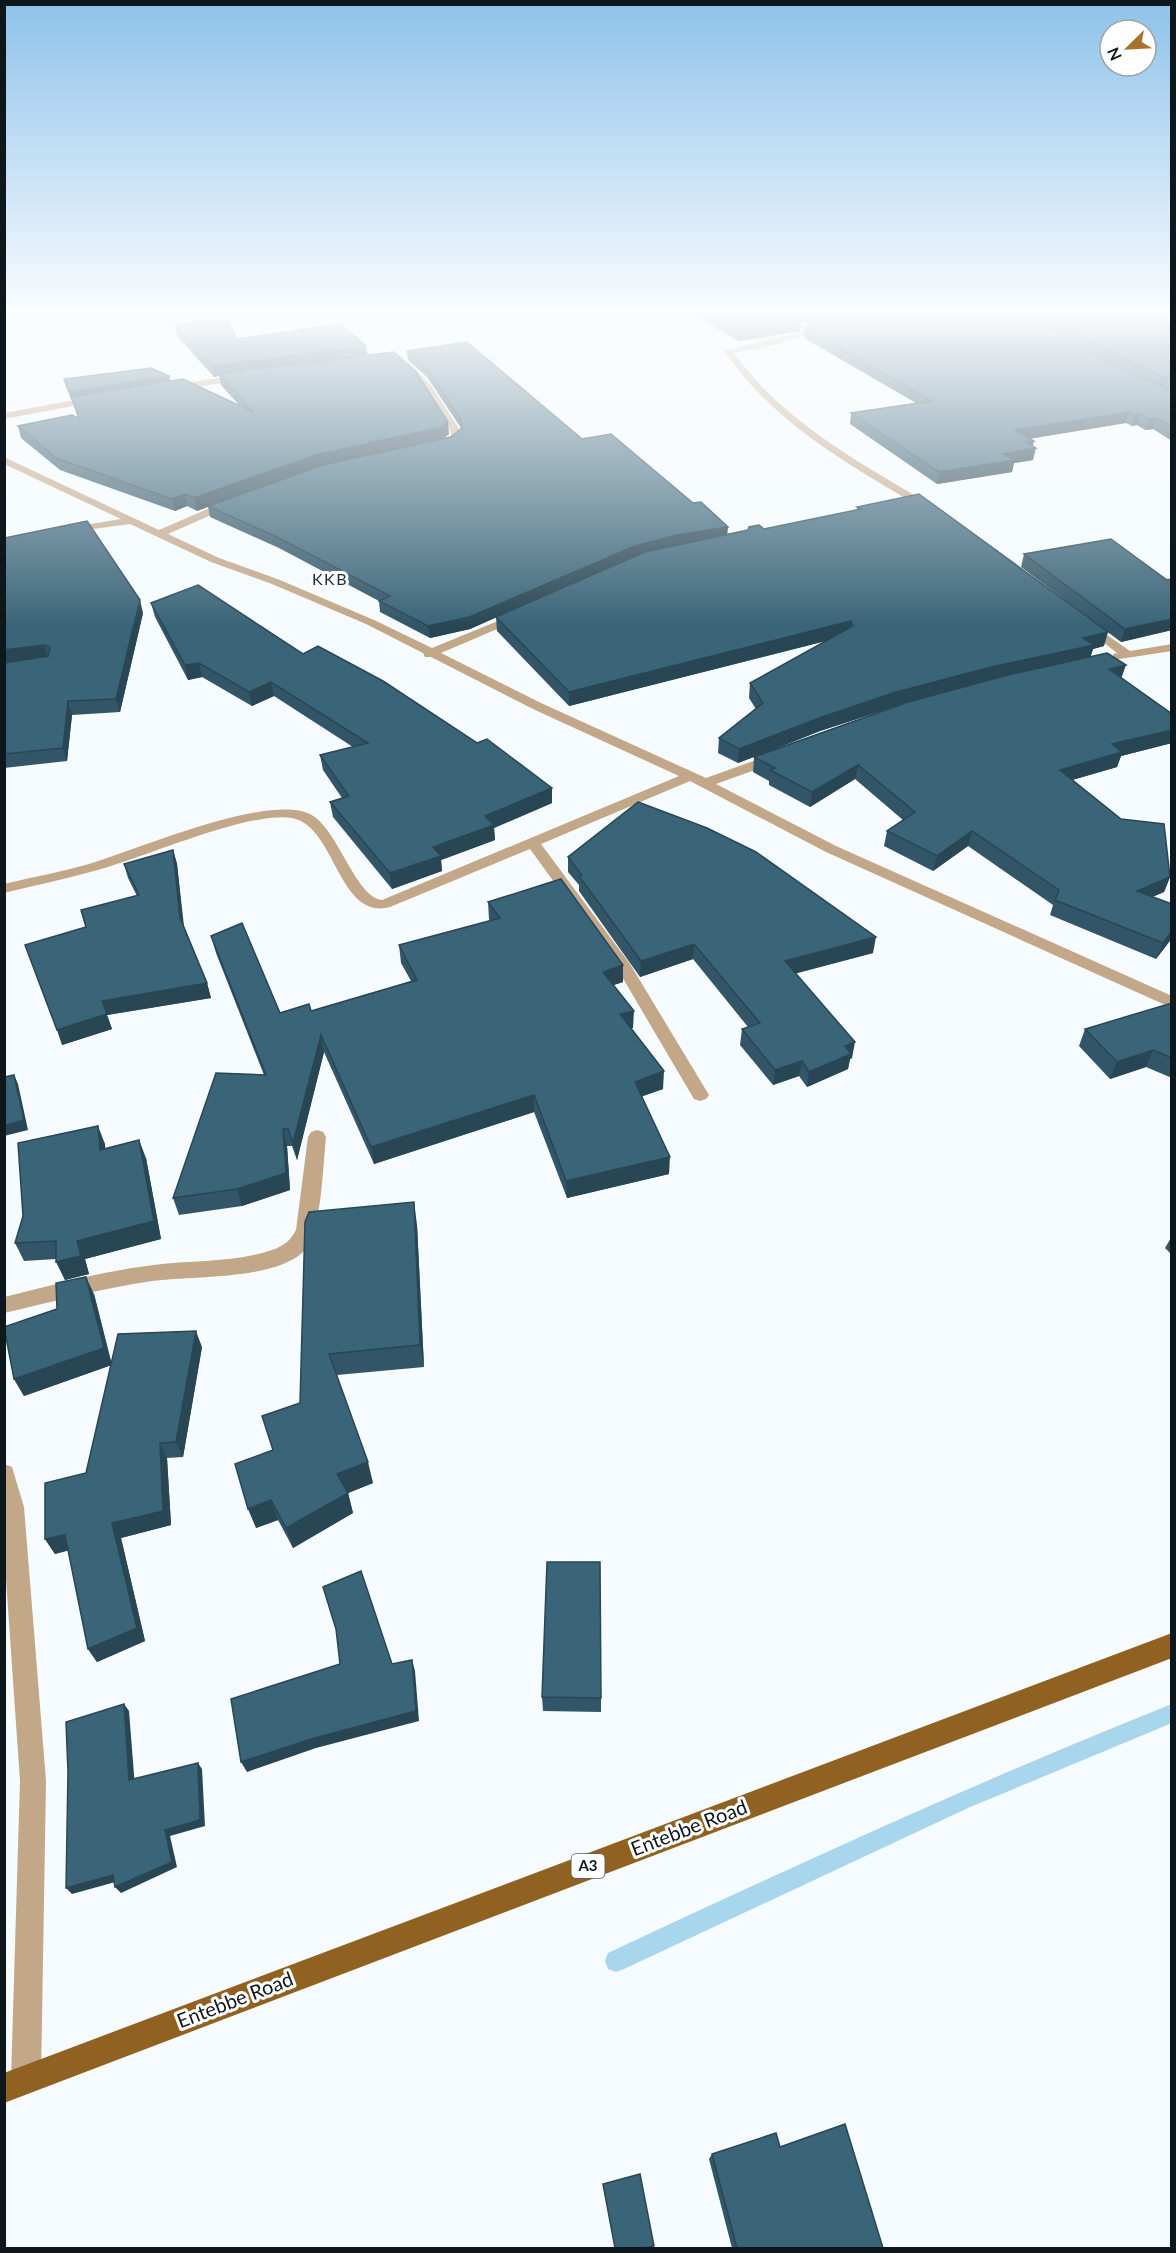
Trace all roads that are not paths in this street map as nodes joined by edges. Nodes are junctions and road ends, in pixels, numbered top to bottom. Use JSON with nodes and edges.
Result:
{"nodes":[{"id":1,"x":446,"y":416,"type":"edge"},
{"id":2,"x":785,"y":416,"type":"edge"},
{"id":3,"x":426,"y":447,"type":"edge"},
{"id":4,"x":4,"y":460,"type":"edge"},
{"id":5,"x":241,"y":499,"type":"edge"},
{"id":6,"x":941,"y":517,"type":"edge"},
{"id":7,"x":134,"y":520,"type":"junction"},
{"id":8,"x":58,"y":533,"type":"edge"},
{"id":9,"x":160,"y":533,"type":"junction"},
{"id":10,"x":535,"y":609,"type":"edge"},
{"id":11,"x":1075,"y":615,"type":"edge"},
{"id":12,"x":1172,"y":647,"type":"edge"},
{"id":13,"x":429,"y":654,"type":"junction"},
{"id":14,"x":1127,"y":655,"type":"junction"},
{"id":15,"x":1104,"y":660,"type":"edge"},
{"id":16,"x":788,"y":752,"type":"edge"},
{"id":17,"x":692,"y":776,"type":"junction"},
{"id":18,"x":705,"y":783,"type":"junction"},
{"id":19,"x":533,"y":842,"type":"junction"},
{"id":20,"x":4,"y":889,"type":"edge"},
{"id":21,"x":1172,"y":1003,"type":"edge"},
{"id":22,"x":700,"y":1095,"type":"dead end"},
{"id":23,"x":317,"y":1137,"type":"dead end"},
{"id":24,"x":4,"y":1305,"type":"edge"},
{"id":25,"x":4,"y":1474,"type":"edge"},
{"id":26,"x":1172,"y":1645,"type":"edge"},
{"id":27,"x":15,"y":2083,"type":"edge"}],
"edges":[{"from":1,"to":3,"type":"street"},
{"from":2,"to":6,"type":"street"},
{"from":4,"to":7,"type":"street"},
{"from":5,"to":9,"type":"street"},
{"from":7,"to":8,"type":"street"},
{"from":7,"to":9,"type":"street"},
{"from":9,"to":13,"type":"street"},
{"from":10,"to":13,"type":"street"},
{"from":11,"to":14,"type":"street"},
{"from":12,"to":14,"type":"street"},
{"from":13,"to":17,"type":"street"},
{"from":14,"to":15,"type":"street"},
{"from":16,"to":18,"type":"street"},
{"from":17,"to":18,"type":"street"},
{"from":17,"to":19,"type":"street"},
{"from":18,"to":21,"type":"street"},
{"from":19,"to":20,"type":"street"},
{"from":19,"to":22,"type":"street"},
{"from":23,"to":24,"type":"street"},
{"from":25,"to":27,"type":"street"},
{"from":26,"to":27,"type":"main road","name":"Entebbe Road","number":"A3"}]}
